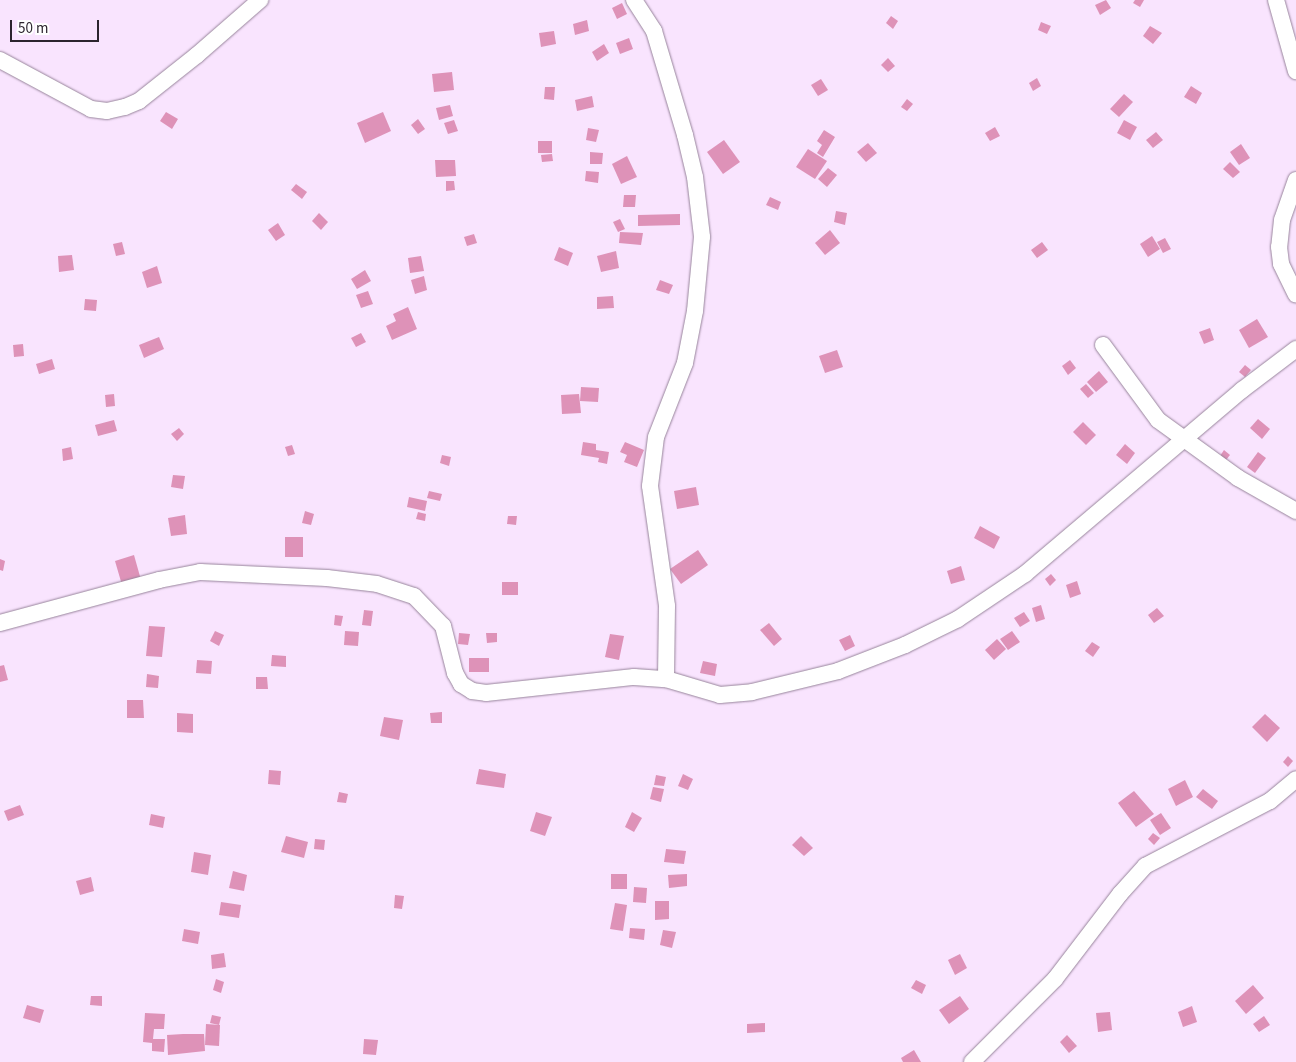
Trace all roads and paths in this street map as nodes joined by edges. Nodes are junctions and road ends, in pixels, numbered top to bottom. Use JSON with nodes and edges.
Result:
{"nodes":[{"id":1,"x":260,"y":0,"type":"edge"},
{"id":2,"x":634,"y":0,"type":"edge"},
{"id":3,"x":1276,"y":0,"type":"edge"},
{"id":4,"x":0,"y":60,"type":"edge"},
{"id":5,"x":1296,"y":72,"type":"edge"},
{"id":6,"x":1296,"y":180,"type":"edge"},
{"id":7,"x":1296,"y":296,"type":"edge"},
{"id":8,"x":1103,"y":345,"type":"dead end"},
{"id":9,"x":1296,"y":349,"type":"edge"},
{"id":10,"x":1186,"y":437,"type":"junction"},
{"id":11,"x":1296,"y":511,"type":"edge"},
{"id":12,"x":0,"y":623,"type":"edge"},
{"id":13,"x":666,"y":679,"type":"junction"},
{"id":14,"x":1296,"y":779,"type":"edge"},
{"id":15,"x":972,"y":1062,"type":"edge"}],
"edges":[{"from":1,"to":4,"type":"street"},
{"from":2,"to":13,"type":"street"},
{"from":3,"to":5,"type":"street"},
{"from":6,"to":7,"type":"street"},
{"from":8,"to":10,"type":"street"},
{"from":9,"to":10,"type":"street"},
{"from":10,"to":11,"type":"street"},
{"from":10,"to":13,"type":"street"},
{"from":12,"to":13,"type":"street"},
{"from":14,"to":15,"type":"street"}]}
